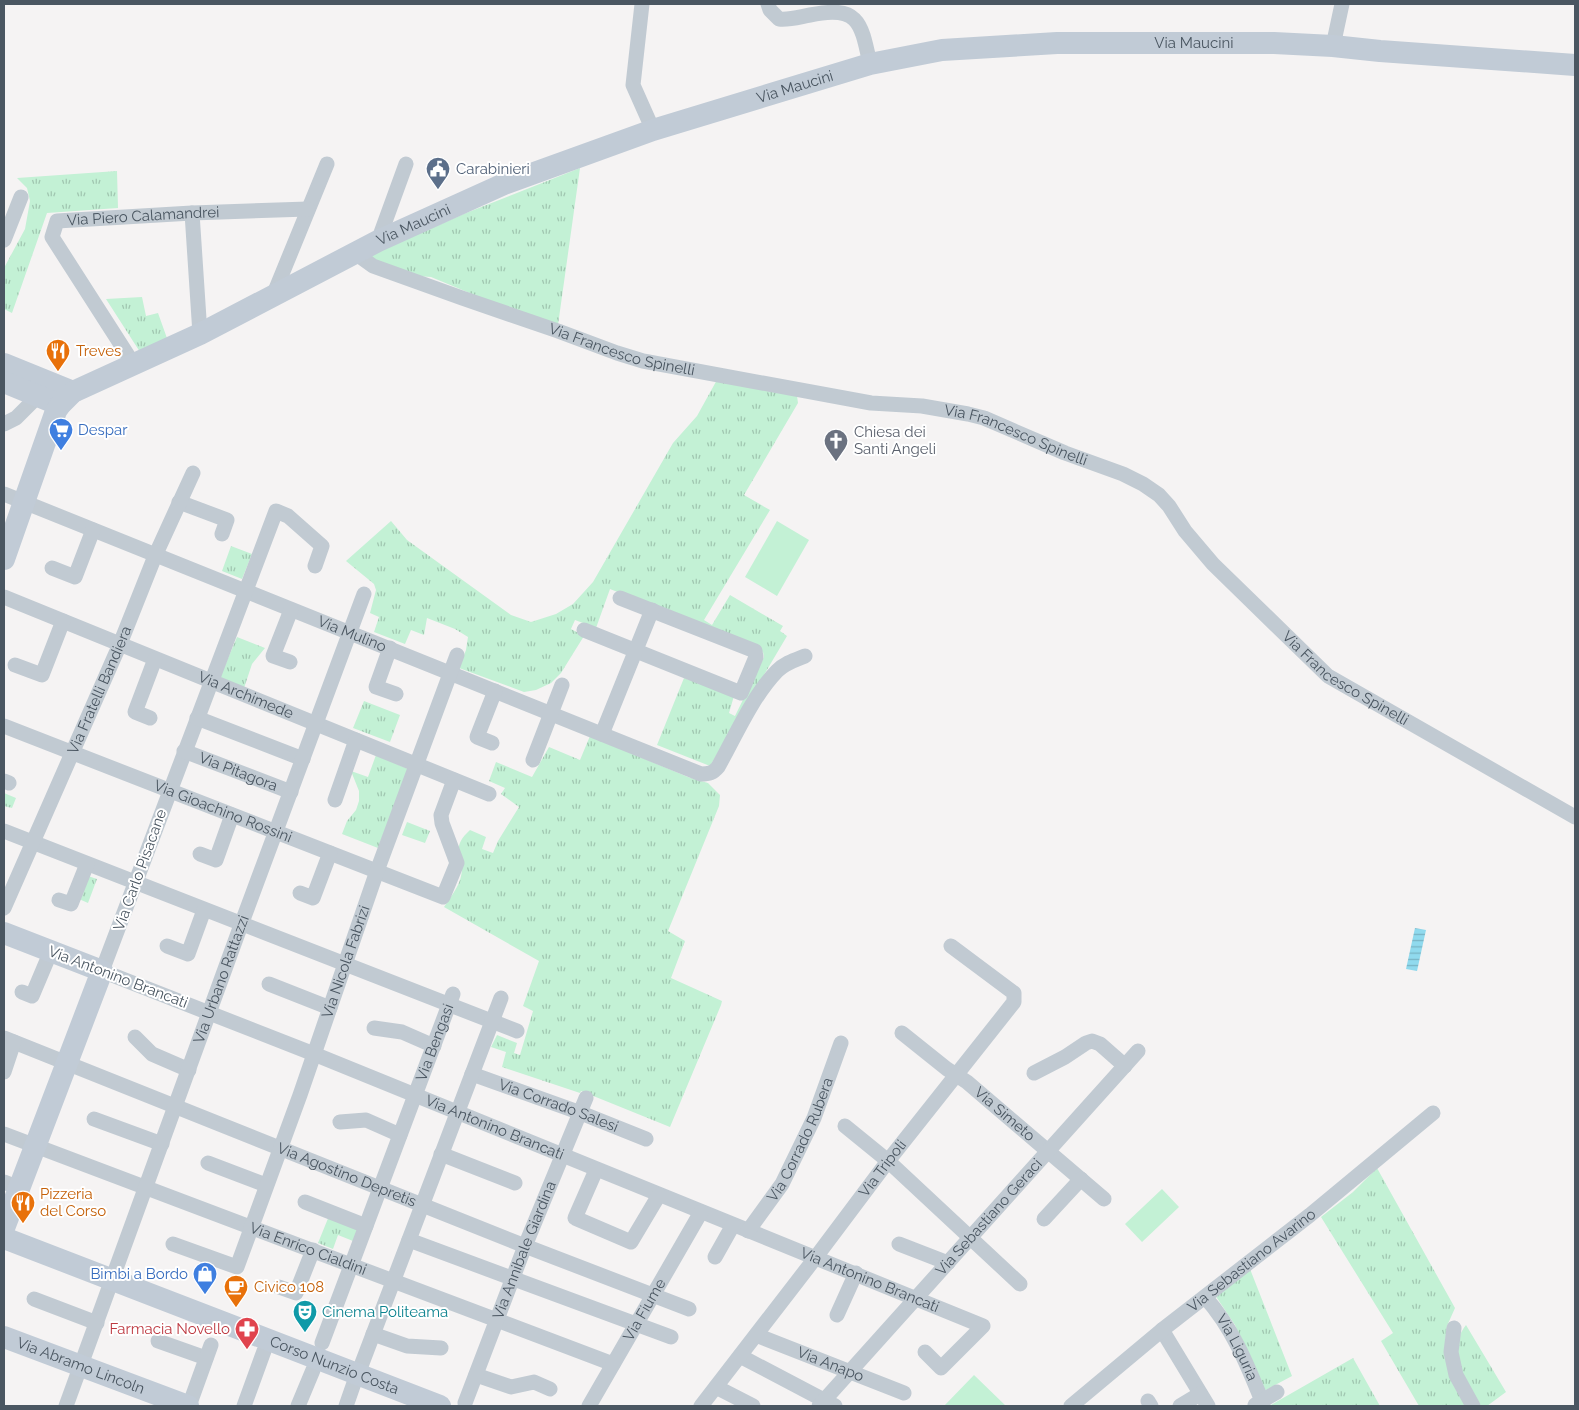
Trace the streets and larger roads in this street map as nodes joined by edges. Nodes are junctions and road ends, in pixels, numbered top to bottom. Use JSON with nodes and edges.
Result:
{"nodes":[{"id":1,"x":642,"y":4,"type":"edge"},
{"id":2,"x":768,"y":4,"type":"edge"},
{"id":3,"x":1342,"y":4,"type":"edge"},
{"id":4,"x":1333,"y":46,"type":"junction"},
{"id":5,"x":870,"y":64,"type":"junction"},
{"id":6,"x":1575,"y":65,"type":"edge"},
{"id":7,"x":653,"y":130,"type":"junction"},
{"id":8,"x":327,"y":164,"type":"dead end"},
{"id":9,"x":406,"y":164,"type":"dead end"},
{"id":10,"x":20,"y":197,"type":"dead end"},
{"id":11,"x":308,"y":209,"type":"junction"},
{"id":12,"x":192,"y":213,"type":"junction"},
{"id":13,"x":4,"y":240,"type":"edge"},
{"id":14,"x":378,"y":241,"type":"junction"},
{"id":15,"x":355,"y":252,"type":"junction"},
{"id":16,"x":273,"y":296,"type":"junction"},
{"id":17,"x":200,"y":334,"type":"junction"},
{"id":18,"x":4,"y":364,"type":"edge"},
{"id":19,"x":134,"y":365,"type":"junction"},
{"id":20,"x":4,"y":382,"type":"edge"},
{"id":21,"x":38,"y":396,"type":"junction"},
{"id":22,"x":66,"y":399,"type":"junction"},
{"id":23,"x":4,"y":424,"type":"edge"},
{"id":24,"x":192,"y":473,"type":"dead end"},
{"id":25,"x":4,"y":494,"type":"edge"},
{"id":26,"x":179,"y":502,"type":"junction"},
{"id":27,"x":25,"y":503,"type":"junction"},
{"id":28,"x":93,"y":530,"type":"junction"},
{"id":29,"x":222,"y":534,"type":"dead end"},
{"id":30,"x":155,"y":556,"type":"junction"},
{"id":31,"x":4,"y":559,"type":"edge"},
{"id":32,"x":315,"y":566,"type":"dead end"},
{"id":33,"x":52,"y":568,"type":"dead end"},
{"id":34,"x":245,"y":591,"type":"junction"},
{"id":35,"x":364,"y":594,"type":"dead end"},
{"id":36,"x":4,"y":597,"type":"edge"},
{"id":37,"x":620,"y":598,"type":"dead end"},
{"id":38,"x":291,"y":610,"type":"junction"},
{"id":39,"x":652,"y":610,"type":"junction"},
{"id":40,"x":63,"y":621,"type":"junction"},
{"id":41,"x":584,"y":630,"type":"dead end"},
{"id":42,"x":350,"y":633,"type":"junction"},
{"id":43,"x":120,"y":644,"type":"junction"},
{"id":44,"x":390,"y":648,"type":"junction"},
{"id":45,"x":635,"y":650,"type":"junction"},
{"id":46,"x":456,"y":656,"type":"dead end"},
{"id":47,"x":804,"y":656,"type":"dead end"},
{"id":48,"x":155,"y":659,"type":"junction"},
{"id":49,"x":290,"y":662,"type":"dead end"},
{"id":50,"x":15,"y":665,"type":"dead end"},
{"id":51,"x":450,"y":673,"type":"junction"},
{"id":52,"x":211,"y":681,"type":"junction"},
{"id":53,"x":562,"y":685,"type":"dead end"},
{"id":54,"x":495,"y":690,"type":"junction"},
{"id":55,"x":396,"y":694,"type":"dead end"},
{"id":56,"x":551,"y":713,"type":"junction"},
{"id":57,"x":150,"y":718,"type":"dead end"},
{"id":58,"x":197,"y":718,"type":"junction"},
{"id":59,"x":316,"y":724,"type":"junction"},
{"id":60,"x":4,"y":726,"type":"edge"},
{"id":61,"x":602,"y":734,"type":"junction"},
{"id":62,"x":356,"y":740,"type":"junction"},
{"id":63,"x":492,"y":743,"type":"dead end"},
{"id":64,"x":184,"y":751,"type":"junction"},
{"id":65,"x":71,"y":752,"type":"junction"},
{"id":66,"x":303,"y":759,"type":"junction"},
{"id":67,"x":533,"y":760,"type":"dead end"},
{"id":68,"x":417,"y":764,"type":"junction"},
{"id":69,"x":454,"y":780,"type":"junction"},
{"id":70,"x":169,"y":790,"type":"junction"},
{"id":71,"x":291,"y":792,"type":"junction"},
{"id":72,"x":489,"y":794,"type":"dead end"},
{"id":73,"x":335,"y":800,"type":"dead end"},
{"id":74,"x":232,"y":815,"type":"junction"},
{"id":75,"x":1575,"y":817,"type":"edge"},
{"id":76,"x":4,"y":831,"type":"edge"},
{"id":77,"x":276,"y":832,"type":"junction"},
{"id":78,"x":32,"y":842,"type":"junction"},
{"id":79,"x":330,"y":853,"type":"junction"},
{"id":80,"x":200,"y":854,"type":"dead end"},
{"id":81,"x":87,"y":864,"type":"junction"},
{"id":82,"x":377,"y":872,"type":"junction"},
{"id":83,"x":135,"y":883,"type":"junction"},
{"id":84,"x":300,"y":893,"type":"dead end"},
{"id":85,"x":59,"y":900,"type":"dead end"},
{"id":86,"x":4,"y":908,"type":"edge"},
{"id":87,"x":204,"y":910,"type":"junction"},
{"id":88,"x":241,"y":925,"type":"junction"},
{"id":89,"x":4,"y":933,"type":"edge"},
{"id":90,"x":167,"y":946,"type":"dead end"},
{"id":91,"x":951,"y":946,"type":"dead end"},
{"id":92,"x":51,"y":951,"type":"junction"},
{"id":93,"x":345,"y":965,"type":"junction"},
{"id":94,"x":102,"y":971,"type":"junction"},
{"id":95,"x":269,"y":984,"type":"dead end"},
{"id":96,"x":22,"y":992,"type":"dead end"},
{"id":97,"x":501,"y":998,"type":"dead end"},
{"id":98,"x":451,"y":999,"type":"junction"},
{"id":99,"x":330,"y":1008,"type":"junction"},
{"id":100,"x":210,"y":1013,"type":"junction"},
{"id":101,"x":492,"y":1022,"type":"junction"},
{"id":102,"x":374,"y":1028,"type":"dead end"},
{"id":103,"x":517,"y":1031,"type":"dead end"},
{"id":104,"x":902,"y":1033,"type":"dead end"},
{"id":105,"x":135,"y":1038,"type":"dead end"},
{"id":106,"x":9,"y":1040,"type":"edge"},
{"id":107,"x":841,"y":1043,"type":"dead end"},
{"id":108,"x":434,"y":1046,"type":"junction"},
{"id":109,"x":1138,"y":1051,"type":"dead end"},
{"id":110,"x":314,"y":1054,"type":"junction"},
{"id":111,"x":67,"y":1063,"type":"junction"},
{"id":112,"x":1125,"y":1066,"type":"junction"},
{"id":113,"x":189,"y":1070,"type":"junction"},
{"id":114,"x":4,"y":1072,"type":"edge"},
{"id":115,"x":1034,"y":1073,"type":"dead end"},
{"id":116,"x":472,"y":1074,"type":"junction"},
{"id":117,"x":956,"y":1075,"type":"junction"},
{"id":118,"x":415,"y":1096,"type":"junction"},
{"id":119,"x":584,"y":1105,"type":"junction"},
{"id":120,"x":176,"y":1106,"type":"junction"},
{"id":121,"x":1433,"y":1113,"type":"dead end"},
{"id":122,"x":457,"y":1114,"type":"junction"},
{"id":123,"x":94,"y":1119,"type":"dead end"},
{"id":124,"x":340,"y":1122,"type":"dead end"},
{"id":125,"x":845,"y":1126,"type":"dead end"},
{"id":126,"x":4,"y":1134,"type":"edge"},
{"id":127,"x":400,"y":1135,"type":"junction"},
{"id":128,"x":646,"y":1139,"type":"dead end"},
{"id":129,"x":162,"y":1144,"type":"junction"},
{"id":130,"x":35,"y":1146,"type":"junction"},
{"id":131,"x":280,"y":1148,"type":"junction"},
{"id":132,"x":1049,"y":1151,"type":"junction"},
{"id":133,"x":441,"y":1154,"type":"junction"},
{"id":134,"x":563,"y":1156,"type":"junction"},
{"id":135,"x":888,"y":1161,"type":"junction"},
{"id":136,"x":208,"y":1163,"type":"dead end"},
{"id":137,"x":596,"y":1170,"type":"junction"},
{"id":138,"x":1081,"y":1179,"type":"junction"},
{"id":139,"x":515,"y":1183,"type":"dead end"},
{"id":140,"x":11,"y":1185,"type":"edge"},
{"id":141,"x":266,"y":1185,"type":"junction"},
{"id":142,"x":147,"y":1186,"type":"junction"},
{"id":143,"x":380,"y":1188,"type":"junction"},
{"id":144,"x":659,"y":1195,"type":"junction"},
{"id":145,"x":1104,"y":1199,"type":"dead end"},
{"id":146,"x":305,"y":1202,"type":"dead end"},
{"id":147,"x":422,"y":1204,"type":"junction"},
{"id":148,"x":701,"y":1212,"type":"junction"},
{"id":149,"x":1044,"y":1219,"type":"dead end"},
{"id":150,"x":733,"y":1225,"type":"junction"},
{"id":151,"x":366,"y":1226,"type":"junction"},
{"id":152,"x":4,"y":1228,"type":"edge"},
{"id":153,"x":251,"y":1228,"type":"junction"},
{"id":154,"x":748,"y":1230,"type":"junction"},
{"id":155,"x":4,"y":1238,"type":"edge"},
{"id":156,"x":971,"y":1238,"type":"junction"},
{"id":157,"x":408,"y":1240,"type":"junction"},
{"id":158,"x":173,"y":1244,"type":"dead end"},
{"id":159,"x":899,"y":1244,"type":"dead end"},
{"id":160,"x":525,"y":1246,"type":"junction"},
{"id":161,"x":312,"y":1250,"type":"junction"},
{"id":162,"x":715,"y":1257,"type":"dead end"},
{"id":163,"x":816,"y":1257,"type":"junction"},
{"id":164,"x":948,"y":1263,"type":"junction"},
{"id":165,"x":352,"y":1264,"type":"junction"},
{"id":166,"x":856,"y":1273,"type":"junction"},
{"id":167,"x":113,"y":1280,"type":"junction"},
{"id":168,"x":512,"y":1280,"type":"junction"},
{"id":169,"x":393,"y":1281,"type":"junction"},
{"id":170,"x":1020,"y":1284,"type":"dead end"},
{"id":171,"x":279,"y":1286,"type":"dead end"},
{"id":172,"x":653,"y":1295,"type":"junction"},
{"id":173,"x":1205,"y":1297,"type":"junction"},
{"id":174,"x":34,"y":1299,"type":"dead end"},
{"id":175,"x":916,"y":1299,"type":"junction"},
{"id":176,"x":689,"y":1309,"type":"dead end"},
{"id":177,"x":838,"y":1315,"type":"dead end"},
{"id":178,"x":497,"y":1320,"type":"junction"},
{"id":179,"x":97,"y":1323,"type":"junction"},
{"id":180,"x":635,"y":1324,"type":"junction"},
{"id":181,"x":1454,"y":1328,"type":"dead end"},
{"id":182,"x":1162,"y":1330,"type":"junction"},
{"id":183,"x":373,"y":1334,"type":"junction"},
{"id":184,"x":756,"y":1335,"type":"junction"},
{"id":185,"x":4,"y":1336,"type":"edge"},
{"id":186,"x":671,"y":1338,"type":"dead end"},
{"id":187,"x":158,"y":1341,"type":"dead end"},
{"id":188,"x":322,"y":1343,"type":"dead end"},
{"id":189,"x":442,"y":1348,"type":"dead end"},
{"id":190,"x":264,"y":1351,"type":"dead end"},
{"id":191,"x":925,"y":1352,"type":"dead end"},
{"id":192,"x":740,"y":1356,"type":"junction"},
{"id":193,"x":613,"y":1364,"type":"junction"},
{"id":194,"x":82,"y":1366,"type":"junction"},
{"id":195,"x":361,"y":1366,"type":"dead end"},
{"id":196,"x":313,"y":1370,"type":"dead end"},
{"id":197,"x":849,"y":1373,"type":"junction"},
{"id":198,"x":476,"y":1375,"type":"junction"},
{"id":199,"x":354,"y":1383,"type":"dead end"},
{"id":200,"x":716,"y":1387,"type":"junction"},
{"id":201,"x":550,"y":1389,"type":"dead end"},
{"id":202,"x":1277,"y":1392,"type":"dead end"},
{"id":203,"x":904,"y":1393,"type":"dead end"},
{"id":204,"x":1204,"y":1400,"type":"edge"},
{"id":205,"x":1088,"y":1401,"type":"edge"},
{"id":206,"x":465,"y":1403,"type":"dead end"},
{"id":207,"x":1258,"y":1403,"type":"edge"},
{"id":208,"x":826,"y":1405,"type":"edge"},
{"id":209,"x":66,"y":1406,"type":"edge"},
{"id":210,"x":188,"y":1406,"type":"edge"},
{"id":211,"x":244,"y":1406,"type":"edge"},
{"id":212,"x":298,"y":1406,"type":"edge"},
{"id":213,"x":346,"y":1406,"type":"edge"},
{"id":214,"x":440,"y":1406,"type":"edge"},
{"id":215,"x":589,"y":1406,"type":"edge"},
{"id":216,"x":702,"y":1406,"type":"edge"},
{"id":217,"x":753,"y":1406,"type":"edge"},
{"id":218,"x":1071,"y":1406,"type":"edge"},
{"id":219,"x":1180,"y":1406,"type":"edge"},
{"id":220,"x":1474,"y":1406,"type":"edge"}],
"edges":[{"from":1,"to":7,"type":"street"},
{"from":2,"to":5,"type":"street"},
{"from":3,"to":4,"type":"street"},
{"from":4,"to":5,"type":"street","name":"Via Maucini"},
{"from":4,"to":6,"type":"street","name":"Via Maucini"},
{"from":5,"to":7,"type":"street","name":"Via Maucini"},
{"from":7,"to":14,"type":"street","name":"Via Maucini"},
{"from":8,"to":11,"type":"street"},
{"from":9,"to":14,"type":"street"},
{"from":10,"to":13,"type":"street"},
{"from":11,"to":12,"type":"street","name":"Via Piero Calamandrei"},
{"from":11,"to":16,"type":"street"},
{"from":12,"to":17,"type":"street"},
{"from":12,"to":19,"type":"street","name":"Via Piero Calamandrei"},
{"from":14,"to":15,"type":"street","name":"Via Maucini"},
{"from":15,"to":16,"type":"street","name":"Via Maucini"},
{"from":15,"to":75,"type":"street","name":"Via Francesco Spinelli"},
{"from":16,"to":17,"type":"street","name":"Via Maucini"},
{"from":17,"to":19,"type":"street","name":"Via Maucini"},
{"from":18,"to":22,"type":"street"},
{"from":19,"to":22,"type":"street","name":"Via Maucini"},
{"from":20,"to":21,"type":"street"},
{"from":21,"to":22,"type":"street"},
{"from":21,"to":23,"type":"street"},
{"from":22,"to":27,"type":"street"},
{"from":24,"to":26,"type":"street","name":"Via Fratelli Bandiera"},
{"from":25,"to":27,"type":"street","name":"Via Mulino"},
{"from":26,"to":29,"type":"street"},
{"from":26,"to":30,"type":"street","name":"Via Fratelli Bandiera"},
{"from":27,"to":28,"type":"street","name":"Via Mulino"},
{"from":27,"to":31,"type":"street"},
{"from":28,"to":30,"type":"street","name":"Via Mulino"},
{"from":28,"to":33,"type":"street"},
{"from":30,"to":34,"type":"street","name":"Via Mulino"},
{"from":30,"to":43,"type":"street","name":"Via Fratelli Bandiera"},
{"from":32,"to":34,"type":"street","name":"Via Carlo Pisacane"},
{"from":34,"to":38,"type":"street","name":"Via Mulino"},
{"from":34,"to":52,"type":"street","name":"Via Carlo Pisacane"},
{"from":35,"to":42,"type":"street","name":"Via Urbano Rattazzi"},
{"from":36,"to":40,"type":"street","name":"Via Archimede"},
{"from":37,"to":39,"type":"street"},
{"from":38,"to":42,"type":"street","name":"Via Mulino"},
{"from":38,"to":49,"type":"street"},
{"from":39,"to":45,"type":"street"},
{"from":39,"to":45,"type":"street"},
{"from":40,"to":43,"type":"street","name":"Via Archimede"},
{"from":40,"to":50,"type":"street"},
{"from":41,"to":45,"type":"street"},
{"from":42,"to":44,"type":"street","name":"Via Mulino"},
{"from":42,"to":59,"type":"street","name":"Via Urbano Rattazzi"},
{"from":43,"to":48,"type":"street","name":"Via Archimede"},
{"from":43,"to":65,"type":"street","name":"Via Fratelli Bandiera"},
{"from":44,"to":51,"type":"street","name":"Via Mulino"},
{"from":44,"to":55,"type":"street"},
{"from":45,"to":61,"type":"street"},
{"from":46,"to":51,"type":"street","name":"Via Nicola Fabrizi"},
{"from":47,"to":61,"type":"street","name":"Via Mulino"},
{"from":48,"to":52,"type":"street","name":"Via Archimede"},
{"from":48,"to":57,"type":"street"},
{"from":51,"to":54,"type":"street","name":"Via Mulino"},
{"from":51,"to":68,"type":"street","name":"Via Nicola Fabrizi"},
{"from":52,"to":58,"type":"street","name":"Via Carlo Pisacane"},
{"from":52,"to":59,"type":"street","name":"Via Archimede"},
{"from":53,"to":56,"type":"street"},
{"from":54,"to":56,"type":"street","name":"Via Mulino"},
{"from":54,"to":63,"type":"street"},
{"from":56,"to":61,"type":"street","name":"Via Mulino"},
{"from":56,"to":67,"type":"street"},
{"from":58,"to":64,"type":"street","name":"Via Carlo Pisacane"},
{"from":58,"to":66,"type":"street"},
{"from":59,"to":62,"type":"street","name":"Via Archimede"},
{"from":59,"to":66,"type":"street","name":"Via Urbano Rattazzi"},
{"from":60,"to":65,"type":"street","name":"Via Gioachino Rossini"},
{"from":62,"to":68,"type":"street","name":"Via Archimede"},
{"from":62,"to":73,"type":"street"},
{"from":64,"to":70,"type":"street","name":"Via Carlo Pisacane"},
{"from":64,"to":71,"type":"street","name":"Via Pitagora"},
{"from":65,"to":70,"type":"street","name":"Via Gioachino Rossini"},
{"from":65,"to":78,"type":"street","name":"Via Fratelli Bandiera"},
{"from":66,"to":71,"type":"street","name":"Via Urbano Rattazzi"},
{"from":68,"to":69,"type":"street","name":"Via Archimede"},
{"from":68,"to":82,"type":"street","name":"Via Nicola Fabrizi"},
{"from":69,"to":72,"type":"street","name":"Via Archimede"},
{"from":69,"to":82,"type":"street","name":"Via Gioachino Rossini"},
{"from":70,"to":74,"type":"street","name":"Via Gioachino Rossini"},
{"from":70,"to":83,"type":"street","name":"Via Carlo Pisacane"},
{"from":71,"to":77,"type":"street","name":"Via Urbano Rattazzi"},
{"from":74,"to":77,"type":"street","name":"Via Gioachino Rossini"},
{"from":74,"to":80,"type":"street"},
{"from":76,"to":78,"type":"street"},
{"from":77,"to":79,"type":"street","name":"Via Gioachino Rossini"},
{"from":77,"to":88,"type":"street","name":"Via Urbano Rattazzi"},
{"from":78,"to":81,"type":"street"},
{"from":78,"to":86,"type":"street","name":"Via Fratelli Bandiera"},
{"from":79,"to":82,"type":"street","name":"Via Gioachino Rossini"},
{"from":79,"to":84,"type":"street"},
{"from":81,"to":83,"type":"street"},
{"from":81,"to":85,"type":"street"},
{"from":82,"to":93,"type":"street","name":"Via Nicola Fabrizi"},
{"from":83,"to":87,"type":"street"},
{"from":83,"to":94,"type":"street","name":"Via Carlo Pisacane"},
{"from":87,"to":88,"type":"street"},
{"from":87,"to":90,"type":"street"},
{"from":88,"to":93,"type":"street"},
{"from":88,"to":100,"type":"street","name":"Via Urbano Rattazzi"},
{"from":89,"to":92,"type":"street","name":"Via Antonino Brancati"},
{"from":91,"to":117,"type":"street","name":"Via Tripoli"},
{"from":92,"to":94,"type":"street","name":"Via Antonino Brancati"},
{"from":92,"to":96,"type":"street"},
{"from":93,"to":98,"type":"street"},
{"from":93,"to":99,"type":"street","name":"Via Nicola Fabrizi"},
{"from":94,"to":100,"type":"street","name":"Via Antonino Brancati"},
{"from":94,"to":111,"type":"street","name":"Via Carlo Pisacane"},
{"from":95,"to":99,"type":"street"},
{"from":97,"to":101,"type":"street"},
{"from":98,"to":101,"type":"street"},
{"from":98,"to":108,"type":"street","name":"Via Bengasi"},
{"from":99,"to":110,"type":"street","name":"Via Nicola Fabrizi"},
{"from":100,"to":110,"type":"street","name":"Via Antonino Brancati"},
{"from":100,"to":113,"type":"street","name":"Via Urbano Rattazzi"},
{"from":101,"to":103,"type":"street"},
{"from":101,"to":116,"type":"street"},
{"from":102,"to":108,"type":"street"},
{"from":104,"to":117,"type":"street","name":"Via Simeto"},
{"from":105,"to":113,"type":"street"},
{"from":106,"to":111,"type":"street","name":"Via Agostino Depretis"},
{"from":106,"to":114,"type":"street"},
{"from":107,"to":154,"type":"street","name":"Via Corrado Rubera"},
{"from":108,"to":118,"type":"street","name":"Via Bengasi"},
{"from":109,"to":112,"type":"street","name":"Via Sebastiano Geraci"},
{"from":110,"to":118,"type":"street","name":"Via Antonino Brancati"},
{"from":110,"to":131,"type":"street","name":"Via Nicola Fabrizi"},
{"from":111,"to":120,"type":"street","name":"Via Agostino Depretis"},
{"from":111,"to":130,"type":"street","name":"Via Carlo Pisacane"},
{"from":112,"to":115,"type":"street"},
{"from":112,"to":132,"type":"street","name":"Via Sebastiano Geraci"},
{"from":113,"to":120,"type":"street","name":"Via Urbano Rattazzi"},
{"from":116,"to":119,"type":"street","name":"Via Corrado Salesi"},
{"from":116,"to":122,"type":"street"},
{"from":117,"to":132,"type":"street","name":"Via Simeto"},
{"from":117,"to":135,"type":"street","name":"Via Tripoli"},
{"from":118,"to":122,"type":"street","name":"Via Antonino Brancati"},
{"from":118,"to":127,"type":"street","name":"Via Bengasi"},
{"from":119,"to":128,"type":"street","name":"Via Corrado Salesi"},
{"from":119,"to":134,"type":"street","name":"Via Annibale Giardina"},
{"from":120,"to":129,"type":"street","name":"Via Urbano Rattazzi"},
{"from":120,"to":131,"type":"street","name":"Via Agostino Depretis"},
{"from":121,"to":173,"type":"street","name":"Via Sebastiano Avarino"},
{"from":122,"to":133,"type":"street"},
{"from":122,"to":134,"type":"street","name":"Via Antonino Brancati"},
{"from":123,"to":129,"type":"street"},
{"from":124,"to":127,"type":"street"},
{"from":125,"to":135,"type":"street"},
{"from":126,"to":130,"type":"street","name":"Via Enrico Cialdini"},
{"from":127,"to":143,"type":"street","name":"Via Bengasi"},
{"from":129,"to":142,"type":"street","name":"Via Urbano Rattazzi"},
{"from":130,"to":140,"type":"street","name":"Via Carlo Pisacane"},
{"from":130,"to":142,"type":"street","name":"Via Enrico Cialdini"},
{"from":131,"to":141,"type":"street","name":"Via Nicola Fabrizi"},
{"from":131,"to":143,"type":"street","name":"Via Agostino Depretis"},
{"from":132,"to":138,"type":"street","name":"Via Simeto"},
{"from":132,"to":156,"type":"street","name":"Via Sebastiano Geraci"},
{"from":133,"to":139,"type":"street"},
{"from":133,"to":147,"type":"street"},
{"from":134,"to":137,"type":"street","name":"Via Antonino Brancati"},
{"from":134,"to":160,"type":"street","name":"Via Annibale Giardina"},
{"from":135,"to":156,"type":"street"},
{"from":135,"to":163,"type":"street","name":"Via Tripoli"},
{"from":136,"to":141,"type":"street"},
{"from":137,"to":144,"type":"street","name":"Via Antonino Brancati"},
{"from":137,"to":144,"type":"street"},
{"from":138,"to":145,"type":"street","name":"Via Simeto"},
{"from":138,"to":149,"type":"street"},
{"from":140,"to":152,"type":"street","name":"Via Carlo Pisacane"},
{"from":141,"to":153,"type":"street","name":"Via Nicola Fabrizi"},
{"from":142,"to":153,"type":"street","name":"Via Enrico Cialdini"},
{"from":142,"to":167,"type":"street","name":"Via Urbano Rattazzi"},
{"from":143,"to":147,"type":"street","name":"Via Agostino Depretis"},
{"from":143,"to":151,"type":"street","name":"Via Bengasi"},
{"from":144,"to":148,"type":"street","name":"Via Antonino Brancati"},
{"from":146,"to":151,"type":"street"},
{"from":147,"to":157,"type":"street"},
{"from":147,"to":160,"type":"street","name":"Via Agostino Depretis"},
{"from":148,"to":150,"type":"street","name":"Via Antonino Brancati"},
{"from":148,"to":172,"type":"street","name":"Via Fiume"},
{"from":150,"to":154,"type":"street","name":"Via Antonino Brancati"},
{"from":150,"to":162,"type":"street"},
{"from":151,"to":165,"type":"street","name":"Via Bengasi"},
{"from":153,"to":158,"type":"street","name":"Via Nicola Fabrizi"},
{"from":153,"to":161,"type":"street","name":"Via Enrico Cialdini"},
{"from":154,"to":163,"type":"street","name":"Via Antonino Brancati"},
{"from":155,"to":167,"type":"street","name":"Corso Nunzio Costa"},
{"from":156,"to":164,"type":"street","name":"Via Sebastiano Geraci"},
{"from":156,"to":170,"type":"street"},
{"from":157,"to":168,"type":"street"},
{"from":157,"to":169,"type":"street"},
{"from":159,"to":164,"type":"street"},
{"from":160,"to":168,"type":"street","name":"Via Annibale Giardina"},
{"from":160,"to":172,"type":"street","name":"Via Agostino Depretis"},
{"from":161,"to":165,"type":"street","name":"Via Enrico Cialdini"},
{"from":161,"to":171,"type":"street"},
{"from":163,"to":166,"type":"street","name":"Via Antonino Brancati"},
{"from":163,"to":184,"type":"street","name":"Via Tripoli"},
{"from":164,"to":175,"type":"street","name":"Via Sebastiano Geraci"},
{"from":165,"to":169,"type":"street","name":"Via Enrico Cialdini"},
{"from":165,"to":188,"type":"street","name":"Via Bengasi"},
{"from":166,"to":175,"type":"street","name":"Via Antonino Brancati"},
{"from":166,"to":177,"type":"street"},
{"from":167,"to":179,"type":"street","name":"Via Urbano Rattazzi"},
{"from":167,"to":214,"type":"street","name":"Corso Nunzio Costa"},
{"from":168,"to":178,"type":"street","name":"Via Annibale Giardina"},
{"from":168,"to":180,"type":"street"},
{"from":169,"to":178,"type":"street","name":"Via Enrico Cialdini"},
{"from":169,"to":183,"type":"street"},
{"from":172,"to":176,"type":"street","name":"Via Agostino Depretis"},
{"from":172,"to":180,"type":"street","name":"Via Fiume"},
{"from":173,"to":182,"type":"street","name":"Via Sebastiano Avarino"},
{"from":173,"to":207,"type":"street","name":"Via Liguria"},
{"from":174,"to":179,"type":"street"},
{"from":175,"to":191,"type":"street","name":"Via Antonino Brancati"},
{"from":175,"to":197,"type":"street","name":"Via Sebastiano Geraci"},
{"from":178,"to":193,"type":"street","name":"Via Enrico Cialdini"},
{"from":178,"to":198,"type":"street","name":"Via Annibale Giardina"},
{"from":179,"to":194,"type":"street","name":"Via Urbano Rattazzi"},
{"from":180,"to":186,"type":"street"},
{"from":180,"to":193,"type":"street","name":"Via Fiume"},
{"from":181,"to":220,"type":"street"},
{"from":182,"to":204,"type":"street"},
{"from":182,"to":205,"type":"street","name":"Via Sebastiano Avarino"},
{"from":183,"to":189,"type":"street"},
{"from":183,"to":195,"type":"street"},
{"from":184,"to":192,"type":"street","name":"Via Tripoli"},
{"from":184,"to":197,"type":"street","name":"Via Anapo"},
{"from":185,"to":194,"type":"street","name":"Via Abramo Lincoln"},
{"from":187,"to":210,"type":"street"},
{"from":190,"to":211,"type":"street"},
{"from":192,"to":200,"type":"street","name":"Via Tripoli"},
{"from":192,"to":208,"type":"street"},
{"from":193,"to":215,"type":"street","name":"Via Fiume"},
{"from":194,"to":209,"type":"street","name":"Via Urbano Rattazzi"},
{"from":194,"to":210,"type":"street","name":"Via Abramo Lincoln"},
{"from":196,"to":212,"type":"street"},
{"from":197,"to":203,"type":"street","name":"Via Anapo"},
{"from":197,"to":208,"type":"street","name":"Via Sebastiano Geraci"},
{"from":198,"to":201,"type":"street"},
{"from":198,"to":206,"type":"street","name":"Via Annibale Giardina"},
{"from":199,"to":213,"type":"street"},
{"from":200,"to":216,"type":"street","name":"Via Tripoli"},
{"from":200,"to":217,"type":"street"},
{"from":202,"to":207,"type":"street"},
{"from":204,"to":219,"type":"street"},
{"from":205,"to":218,"type":"street","name":"Via Sebastiano Avarino"}]}
